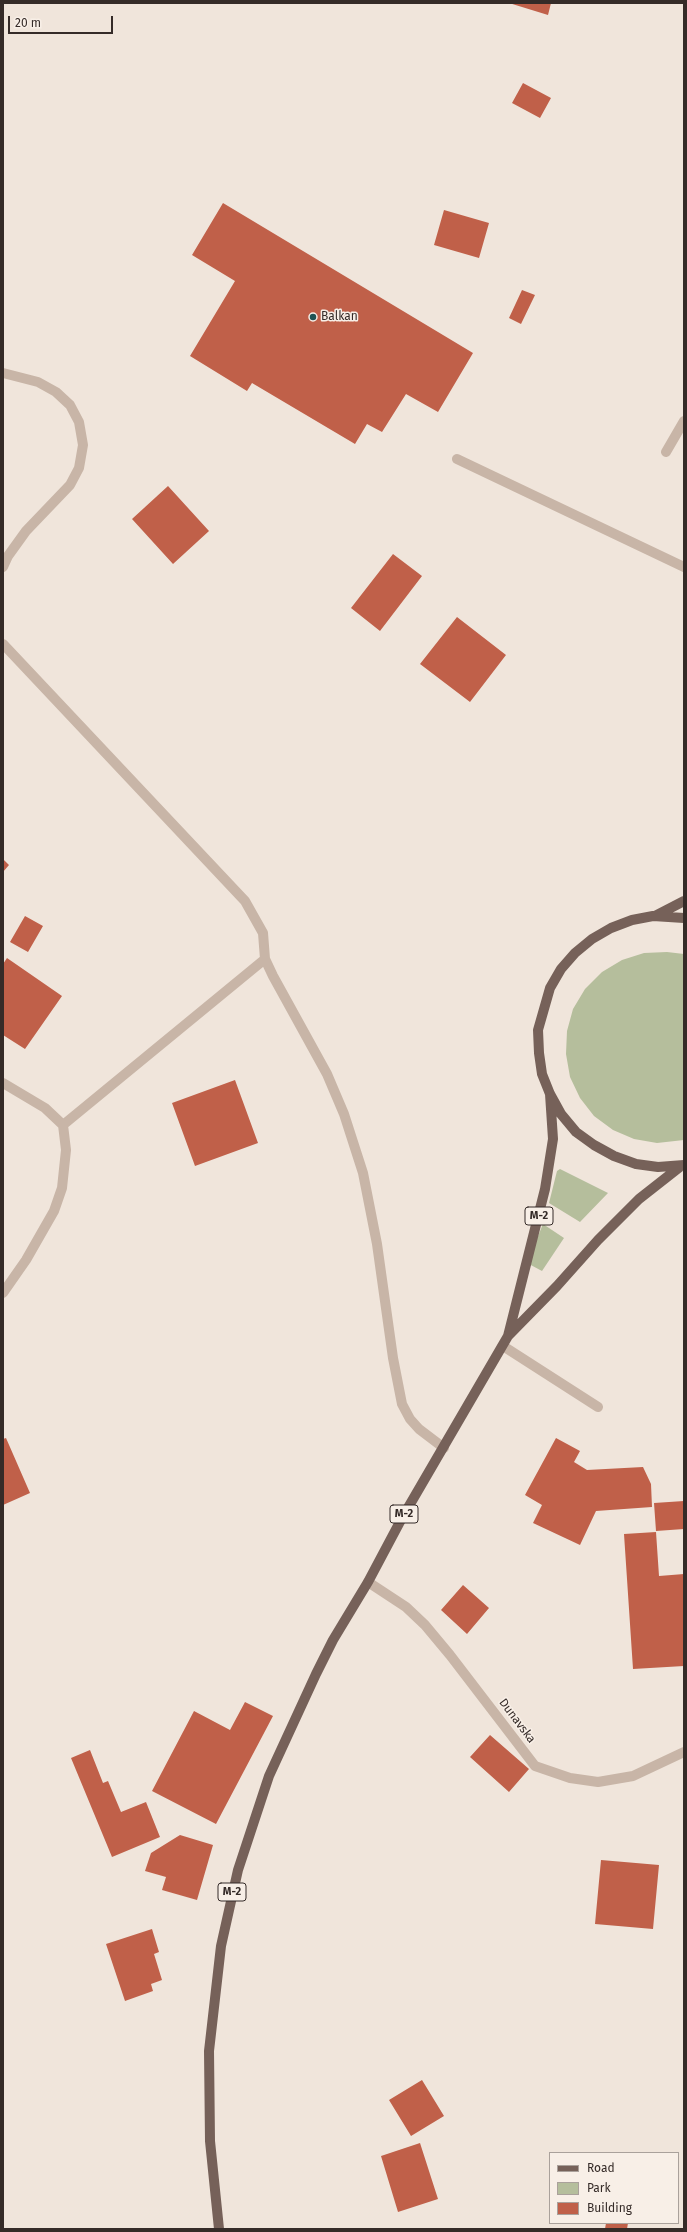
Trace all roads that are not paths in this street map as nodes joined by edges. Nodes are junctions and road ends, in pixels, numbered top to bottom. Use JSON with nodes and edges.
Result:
{"nodes":[{"id":1,"x":3,"y":372,"type":"edge"},
{"id":2,"x":684,"y":421,"type":"edge"},
{"id":3,"x":666,"y":452,"type":"dead end"},
{"id":4,"x":457,"y":459,"type":"dead end"},
{"id":5,"x":3,"y":567,"type":"edge"},
{"id":6,"x":684,"y":567,"type":"edge"},
{"id":7,"x":3,"y":644,"type":"edge"},
{"id":8,"x":684,"y":901,"type":"edge"},
{"id":9,"x":653,"y":916,"type":"junction"},
{"id":10,"x":684,"y":918,"type":"edge"},
{"id":11,"x":265,"y":959,"type":"junction"},
{"id":12,"x":3,"y":1083,"type":"edge"},
{"id":13,"x":550,"y":1094,"type":"junction"},
{"id":14,"x":63,"y":1125,"type":"junction"},
{"id":15,"x":682,"y":1165,"type":"edge"},
{"id":16,"x":3,"y":1293,"type":"edge"},
{"id":17,"x":508,"y":1336,"type":"junction"},
{"id":18,"x":503,"y":1346,"type":"junction"},
{"id":19,"x":598,"y":1407,"type":"dead end"},
{"id":20,"x":444,"y":1448,"type":"junction"},
{"id":21,"x":368,"y":1582,"type":"junction"},
{"id":22,"x":684,"y":1752,"type":"edge"},
{"id":23,"x":219,"y":2229,"type":"edge"}],
"edges":[{"from":1,"to":5,"type":"street"},
{"from":2,"to":3,"type":"street"},
{"from":4,"to":6,"type":"street"},
{"from":7,"to":11,"type":"street"},
{"from":8,"to":9,"type":"main road","number":"M-2"},
{"from":9,"to":10,"type":"main road","number":"M-2"},
{"from":9,"to":13,"type":"main road","number":"M-2"},
{"from":11,"to":14,"type":"street"},
{"from":11,"to":20,"type":"street"},
{"from":12,"to":14,"type":"street"},
{"from":13,"to":15,"type":"main road","number":"M-2"},
{"from":13,"to":17,"type":"main road","number":"M-2"},
{"from":14,"to":16,"type":"street"},
{"from":15,"to":17,"type":"main road","number":"M-2"},
{"from":17,"to":18,"type":"main road","number":"M-2"},
{"from":18,"to":19,"type":"street"},
{"from":18,"to":20,"type":"main road","number":"M-2"},
{"from":20,"to":21,"type":"main road","number":"M-2"},
{"from":21,"to":22,"type":"street","name":"Dunavska"},
{"from":21,"to":23,"type":"main road","number":"M-2"}]}
